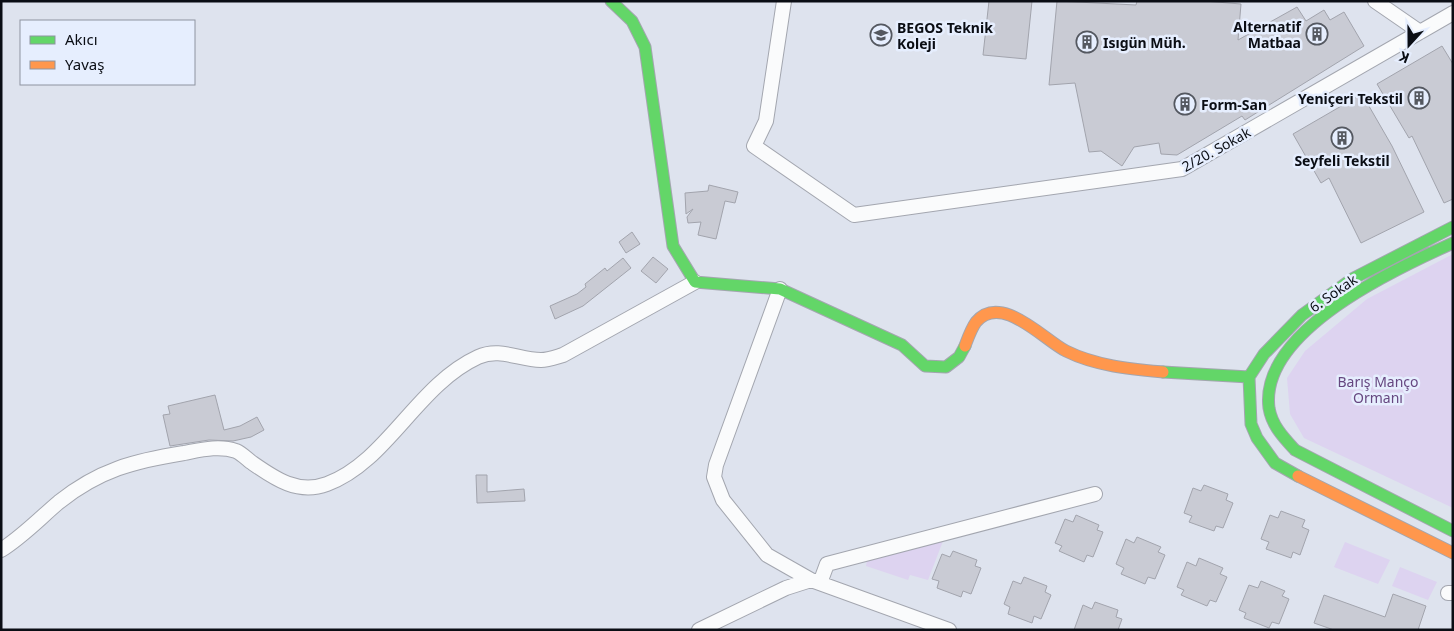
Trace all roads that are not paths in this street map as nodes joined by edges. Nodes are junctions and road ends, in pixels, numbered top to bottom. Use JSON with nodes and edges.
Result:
{"nodes":[{"id":1,"x":611,"y":1,"type":"edge"},
{"id":2,"x":784,"y":1,"type":"edge"},
{"id":3,"x":1376,"y":1,"type":"edge"},
{"id":4,"x":1453,"y":13,"type":"edge"},
{"id":5,"x":1420,"y":32,"type":"junction"},
{"id":6,"x":1453,"y":227,"type":"edge"},
{"id":7,"x":1453,"y":243,"type":"edge"},
{"id":8,"x":695,"y":282,"type":"junction"},
{"id":9,"x":780,"y":288,"type":"junction"},
{"id":10,"x":1249,"y":377,"type":"junction"},
{"id":11,"x":1095,"y":494,"type":"dead end"},
{"id":12,"x":1453,"y":531,"type":"edge"},
{"id":13,"x":1,"y":550,"type":"edge"},
{"id":14,"x":1453,"y":553,"type":"edge"},
{"id":15,"x":816,"y":581,"type":"junction"},
{"id":16,"x":699,"y":630,"type":"edge"},
{"id":17,"x":949,"y":630,"type":"edge"}],
"edges":[{"from":1,"to":8,"type":"main road"},
{"from":2,"to":5,"type":"street","name":"2/20. Sokak"},
{"from":3,"to":5,"type":"street"},
{"from":4,"to":5,"type":"street","name":"2/20. Sokak"},
{"from":6,"to":10,"type":"main road","name":"6. Sokak"},
{"from":7,"to":12,"type":"main road","name":"6. Sokak"},
{"from":8,"to":9,"type":"main road"},
{"from":8,"to":13,"type":"street"},
{"from":9,"to":10,"type":"main road"},
{"from":9,"to":15,"type":"street"},
{"from":10,"to":14,"type":"main road"},
{"from":11,"to":15,"type":"street"},
{"from":15,"to":16,"type":"street"},
{"from":15,"to":17,"type":"street"}]}
